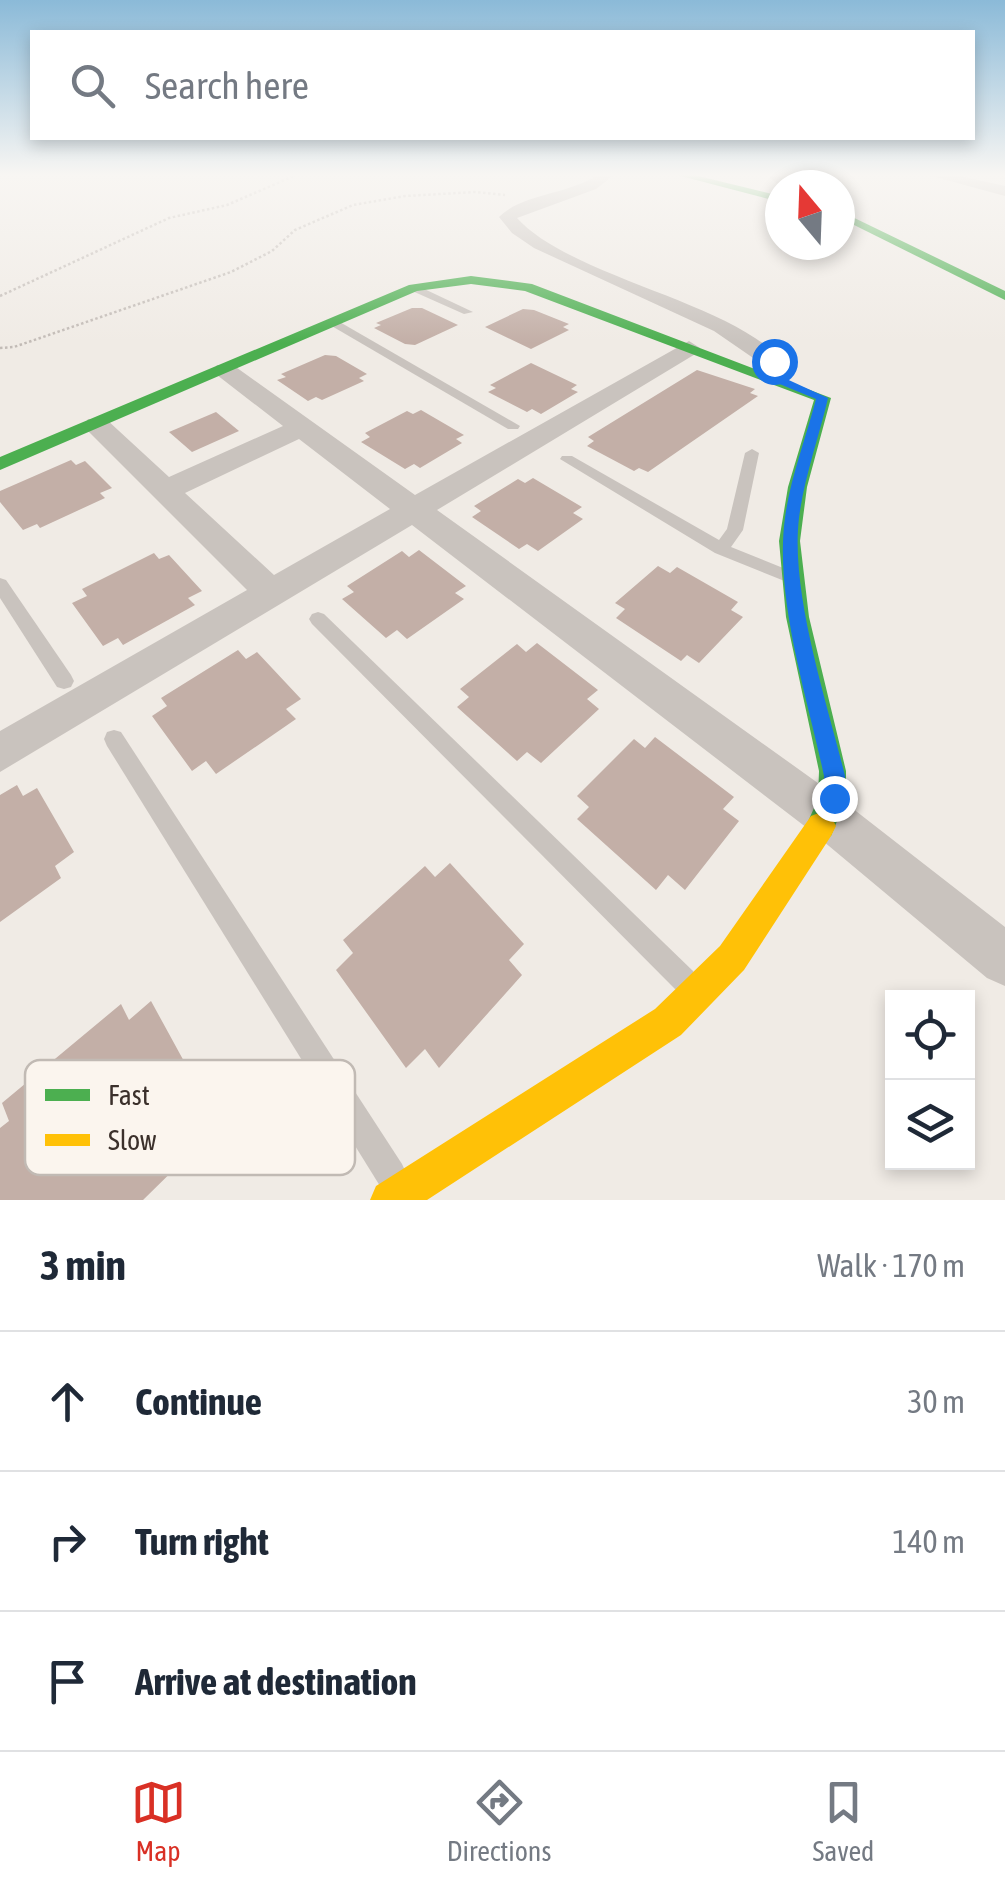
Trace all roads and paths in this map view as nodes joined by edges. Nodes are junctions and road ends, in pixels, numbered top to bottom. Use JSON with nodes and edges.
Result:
{"nodes":[{"id":1,"x":141,"y":231,"type":"edge"},
{"id":2,"x":294,"y":231,"type":"edge"},
{"id":3,"x":518,"y":231,"type":"edge"},
{"id":4,"x":874,"y":231,"type":"edge"},
{"id":5,"x":414,"y":288,"type":"junction"},
{"id":6,"x":0,"y":296,"type":"edge"},
{"id":7,"x":1005,"y":296,"type":"edge"},
{"id":8,"x":468,"y":312,"type":"dead end"},
{"id":9,"x":334,"y":323,"type":"junction"},
{"id":10,"x":0,"y":348,"type":"edge"},
{"id":11,"x":689,"y":348,"type":"junction"},
{"id":12,"x":225,"y":370,"type":"junction"},
{"id":13,"x":762,"y":372,"type":"junction"},
{"id":14,"x":98,"y":424,"type":"junction"},
{"id":15,"x":513,"y":426,"type":"dead end"},
{"id":16,"x":302,"y":427,"type":"junction"},
{"id":17,"x":752,"y":453,"type":"dead end"},
{"id":18,"x":567,"y":459,"type":"dead end"},
{"id":19,"x":0,"y":464,"type":"edge"},
{"id":20,"x":164,"y":491,"type":"junction"},
{"id":21,"x":412,"y":511,"type":"junction"},
{"id":22,"x":721,"y":549,"type":"junction"},
{"id":23,"x":792,"y":577,"type":"junction"},
{"id":24,"x":0,"y":584,"type":"edge"},
{"id":25,"x":271,"y":594,"type":"junction"},
{"id":26,"x":318,"y":620,"type":"dead end"},
{"id":27,"x":64,"y":680,"type":"dead end"},
{"id":28,"x":114,"y":738,"type":"dead end"},
{"id":29,"x":0,"y":753,"type":"edge"},
{"id":30,"x":828,"y":816,"type":"junction"},
{"id":31,"x":1005,"y":960,"type":"edge"},
{"id":32,"x":699,"y":995,"type":"junction"},
{"id":33,"x":312,"y":1060,"type":"edge"},
{"id":34,"x":355,"y":1129,"type":"edge"},
{"id":35,"x":396,"y":1196,"type":"edge"}],
"edges":[{"from":1,"to":6,"type":"path"},
{"from":2,"to":10,"type":"path"},
{"from":3,"to":13,"type":"street"},
{"from":4,"to":7,"type":"street"},
{"from":5,"to":8,"type":"lane"},
{"from":5,"to":9,"type":"street"},
{"from":5,"to":11,"type":"street"},
{"from":9,"to":12,"type":"street"},
{"from":9,"to":15,"type":"lane"},
{"from":11,"to":13,"type":"street"},
{"from":11,"to":21,"type":"street"},
{"from":12,"to":14,"type":"street"},
{"from":12,"to":16,"type":"street"},
{"from":13,"to":23,"type":"street"},
{"from":14,"to":19,"type":"street"},
{"from":14,"to":20,"type":"street"},
{"from":16,"to":20,"type":"street"},
{"from":16,"to":21,"type":"street"},
{"from":17,"to":22,"type":"lane"},
{"from":18,"to":22,"type":"lane"},
{"from":20,"to":25,"type":"street"},
{"from":21,"to":25,"type":"street"},
{"from":21,"to":30,"type":"street"},
{"from":22,"to":23,"type":"lane"},
{"from":23,"to":30,"type":"street"},
{"from":24,"to":27,"type":"lane"},
{"from":25,"to":29,"type":"street"},
{"from":26,"to":32,"type":"lane"},
{"from":28,"to":33,"type":"lane"},
{"from":30,"to":31,"type":"street"},
{"from":30,"to":32,"type":"street"},
{"from":32,"to":35,"type":"street"},
{"from":34,"to":35,"type":"lane"}]}
